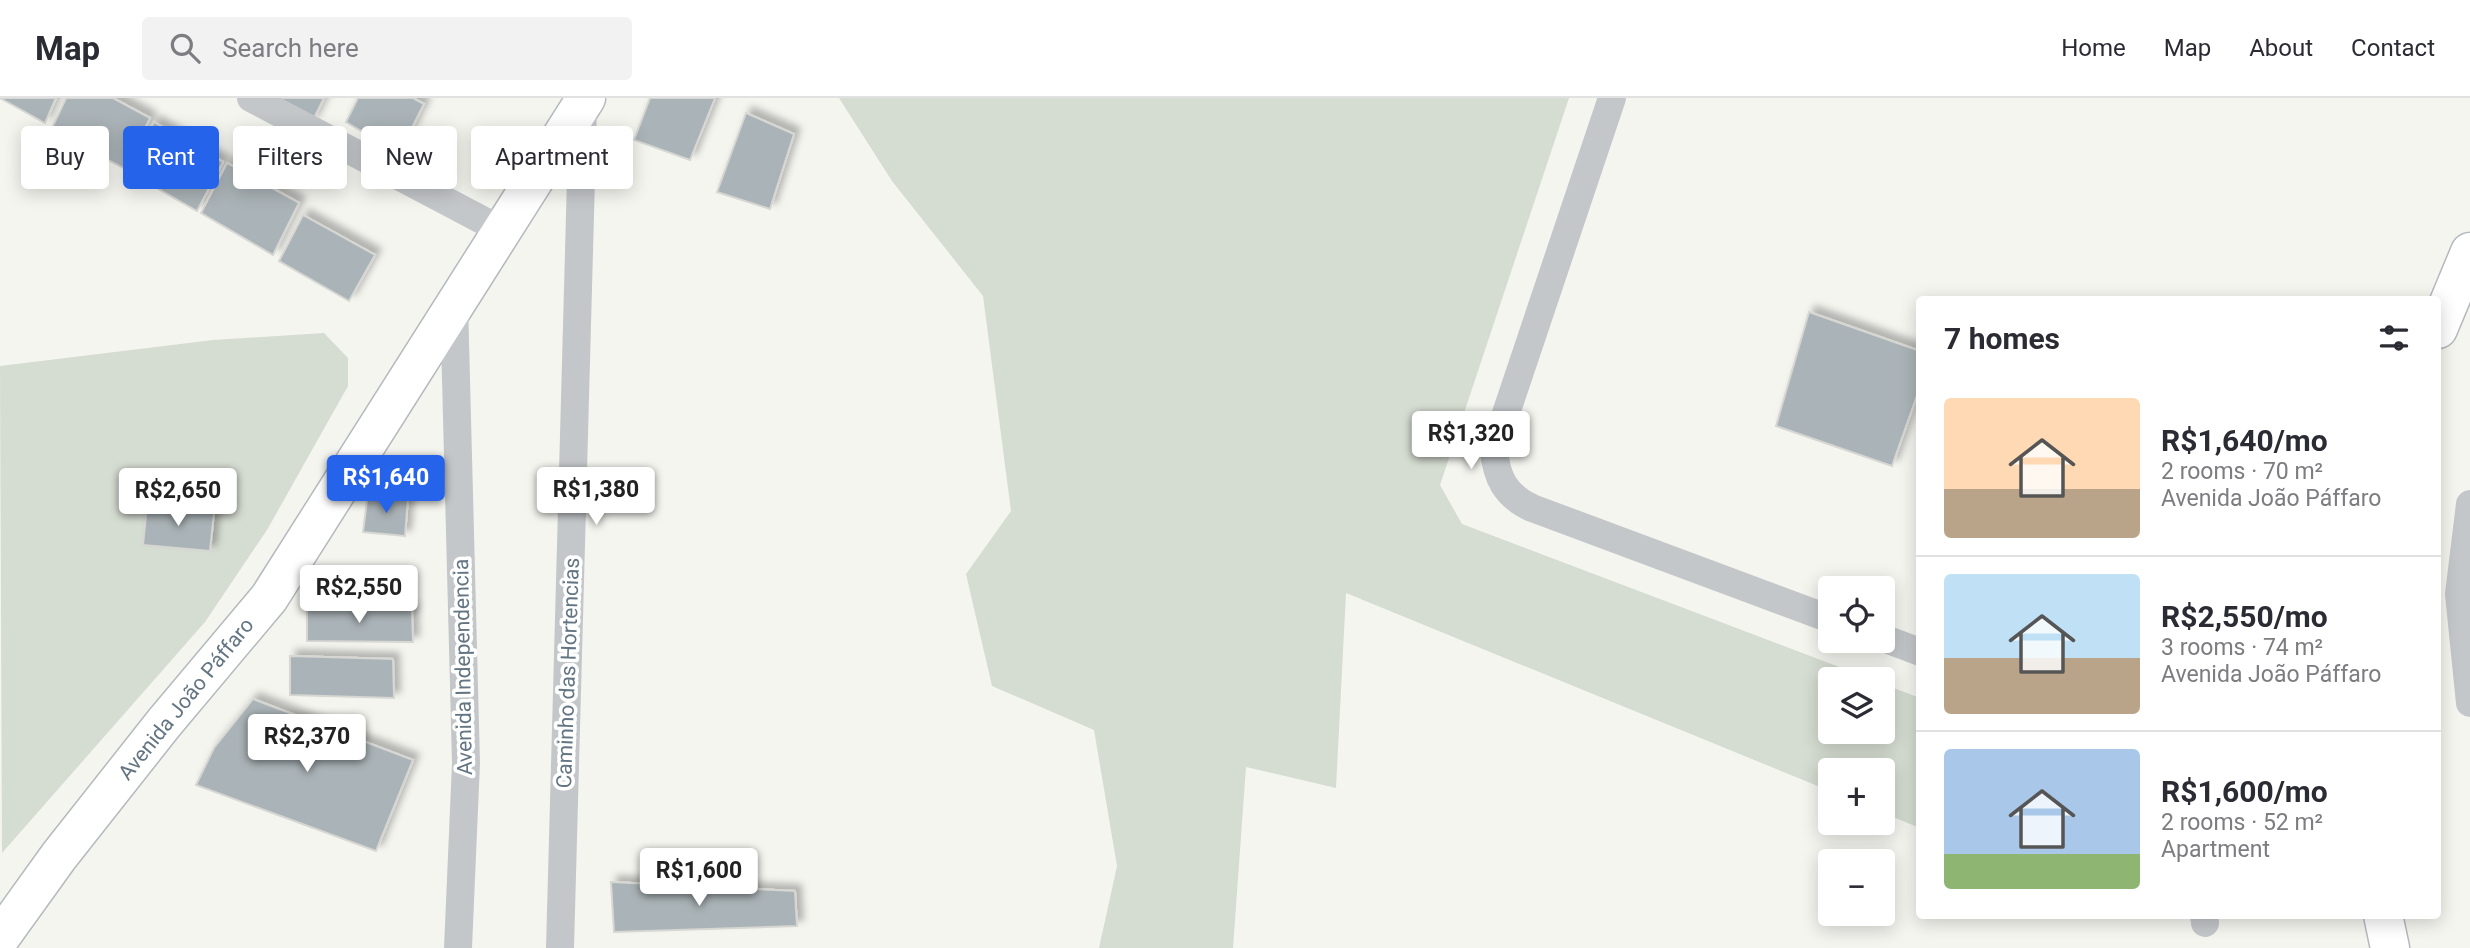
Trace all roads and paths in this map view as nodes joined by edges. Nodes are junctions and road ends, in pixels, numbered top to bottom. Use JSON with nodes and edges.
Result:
{"nodes":[{"id":1,"x":251,"y":98,"type":"edge"},
{"id":2,"x":1612,"y":98,"type":"edge"},
{"id":3,"x":585,"y":101,"type":"edge"},
{"id":4,"x":501,"y":230,"type":"junction"},
{"id":5,"x":2470,"y":252,"type":"edge"},
{"id":6,"x":454,"y":302,"type":"junction"},
{"id":7,"x":2441,"y":322,"type":"edge"},
{"id":8,"x":2470,"y":504,"type":"edge"},
{"id":9,"x":2465,"y":597,"type":"edge"},
{"id":10,"x":1818,"y":615,"type":"edge"},
{"id":11,"x":1895,"y":643,"type":"edge"},
{"id":12,"x":1916,"y":650,"type":"edge"},
{"id":13,"x":2470,"y":703,"type":"edge"},
{"id":14,"x":2384,"y":919,"type":"edge"},
{"id":15,"x":0,"y":938,"type":"edge"},
{"id":16,"x":458,"y":948,"type":"edge"},
{"id":17,"x":560,"y":948,"type":"edge"},
{"id":18,"x":2390,"y":948,"type":"edge"}],
"edges":[{"from":1,"to":4,"type":"street"},
{"from":2,"to":10,"type":"street"},
{"from":3,"to":4,"type":"main road","name":"Avenida João Páffaro"},
{"from":3,"to":17,"type":"street","name":"Caminho das Hortencias"},
{"from":4,"to":6,"type":"main road","name":"Avenida João Páffaro"},
{"from":5,"to":7,"type":"main road"},
{"from":6,"to":15,"type":"main road","name":"Avenida João Páffaro"},
{"from":6,"to":16,"type":"street","name":"Avenida Independencia"},
{"from":8,"to":9,"type":"street"},
{"from":9,"to":13,"type":"street"},
{"from":11,"to":12,"type":"street"},
{"from":14,"to":18,"type":"main road"}]}
